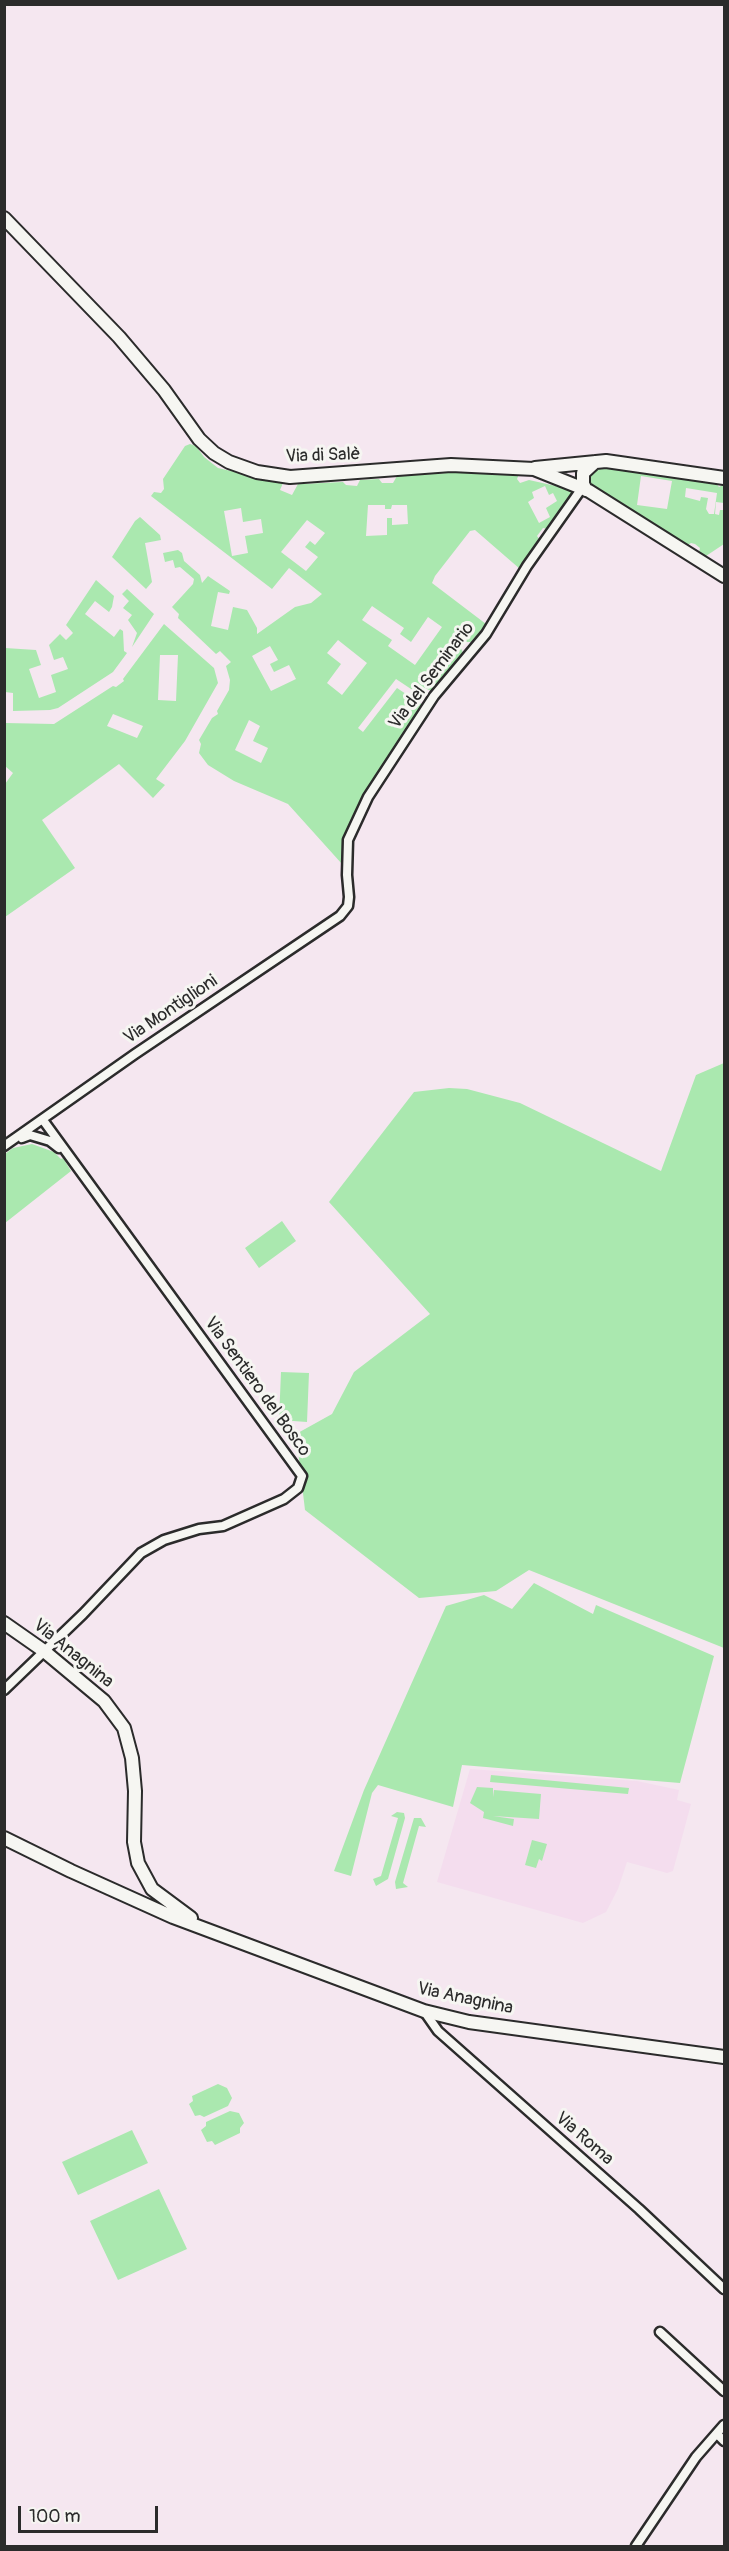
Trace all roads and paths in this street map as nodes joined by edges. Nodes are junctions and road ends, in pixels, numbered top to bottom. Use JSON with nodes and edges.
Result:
{"nodes":[{"id":1,"x":4,"y":218,"type":"edge"},
{"id":2,"x":595,"y":462,"type":"junction"},
{"id":3,"x":534,"y":468,"type":"junction"},
{"id":4,"x":724,"y":478,"type":"edge"},
{"id":5,"x":584,"y":489,"type":"junction"},
{"id":6,"x":724,"y":576,"type":"edge"},
{"id":7,"x":349,"y":897,"type":"joint"},
{"id":8,"x":43,"y":1120,"type":"junction"},
{"id":9,"x":14,"y":1140,"type":"junction"},
{"id":10,"x":4,"y":1146,"type":"edge"},
{"id":11,"x":69,"y":1156,"type":"junction"},
{"id":12,"x":4,"y":1623,"type":"edge"},
{"id":13,"x":44,"y":1651,"type":"junction"},
{"id":14,"x":4,"y":1690,"type":"edge"},
{"id":15,"x":4,"y":1838,"type":"edge"},
{"id":16,"x":152,"y":1889,"type":"junction"},
{"id":17,"x":126,"y":1897,"type":"junction"},
{"id":18,"x":210,"y":1930,"type":"junction"},
{"id":19,"x":424,"y":2012,"type":"junction"},
{"id":20,"x":724,"y":2057,"type":"edge"},
{"id":21,"x":724,"y":2289,"type":"edge"},
{"id":22,"x":660,"y":2331,"type":"dead end"},
{"id":23,"x":724,"y":2391,"type":"edge"},
{"id":24,"x":724,"y":2426,"type":"edge"},
{"id":25,"x":717,"y":2434,"type":"junction"},
{"id":26,"x":724,"y":2441,"type":"edge"},
{"id":27,"x":636,"y":2547,"type":"edge"}],
"edges":[{"from":1,"to":3,"type":"main road","name":"Via di Salè"},
{"from":2,"to":3,"type":"main road"},
{"from":2,"to":4,"type":"main road"},
{"from":2,"to":5,"type":"main road"},
{"from":3,"to":5,"type":"main road","name":"Via di Salè"},
{"from":5,"to":6,"type":"main road","name":"Via di Salè"},
{"from":5,"to":7,"type":"street","name":"Via del Seminario"},
{"from":7,"to":8,"type":"street","name":"Via Montiglioni"},
{"from":8,"to":9,"type":"street","name":"Via Montiglioni"},
{"from":8,"to":11,"type":"street","name":"Via Sentiero del Bosco"},
{"from":9,"to":10,"type":"street","name":"Via Montiglioni"},
{"from":9,"to":11,"type":"street","name":"Via Sentiero del Bosco"},
{"from":11,"to":13,"type":"street","name":"Via Sentiero del Bosco"},
{"from":12,"to":13,"type":"main road","name":"Via Anagnina"},
{"from":13,"to":14,"type":"street","name":"Via Sentiero del Bosco"},
{"from":13,"to":16,"type":"main road","name":"Via Anagnina"},
{"from":15,"to":17,"type":"main road","name":"Via Anagnina"},
{"from":16,"to":17,"type":"main road"},
{"from":16,"to":18,"type":"main road","name":"Via Anagnina"},
{"from":17,"to":18,"type":"main road","name":"Via Anagnina"},
{"from":18,"to":19,"type":"main road","name":"Via Anagnina"},
{"from":19,"to":20,"type":"main road","name":"Via Anagnina"},
{"from":19,"to":21,"type":"street","name":"Via Roma"},
{"from":22,"to":23,"type":"street"},
{"from":24,"to":25,"type":"street"},
{"from":25,"to":26,"type":"street"},
{"from":25,"to":27,"type":"street"}]}
